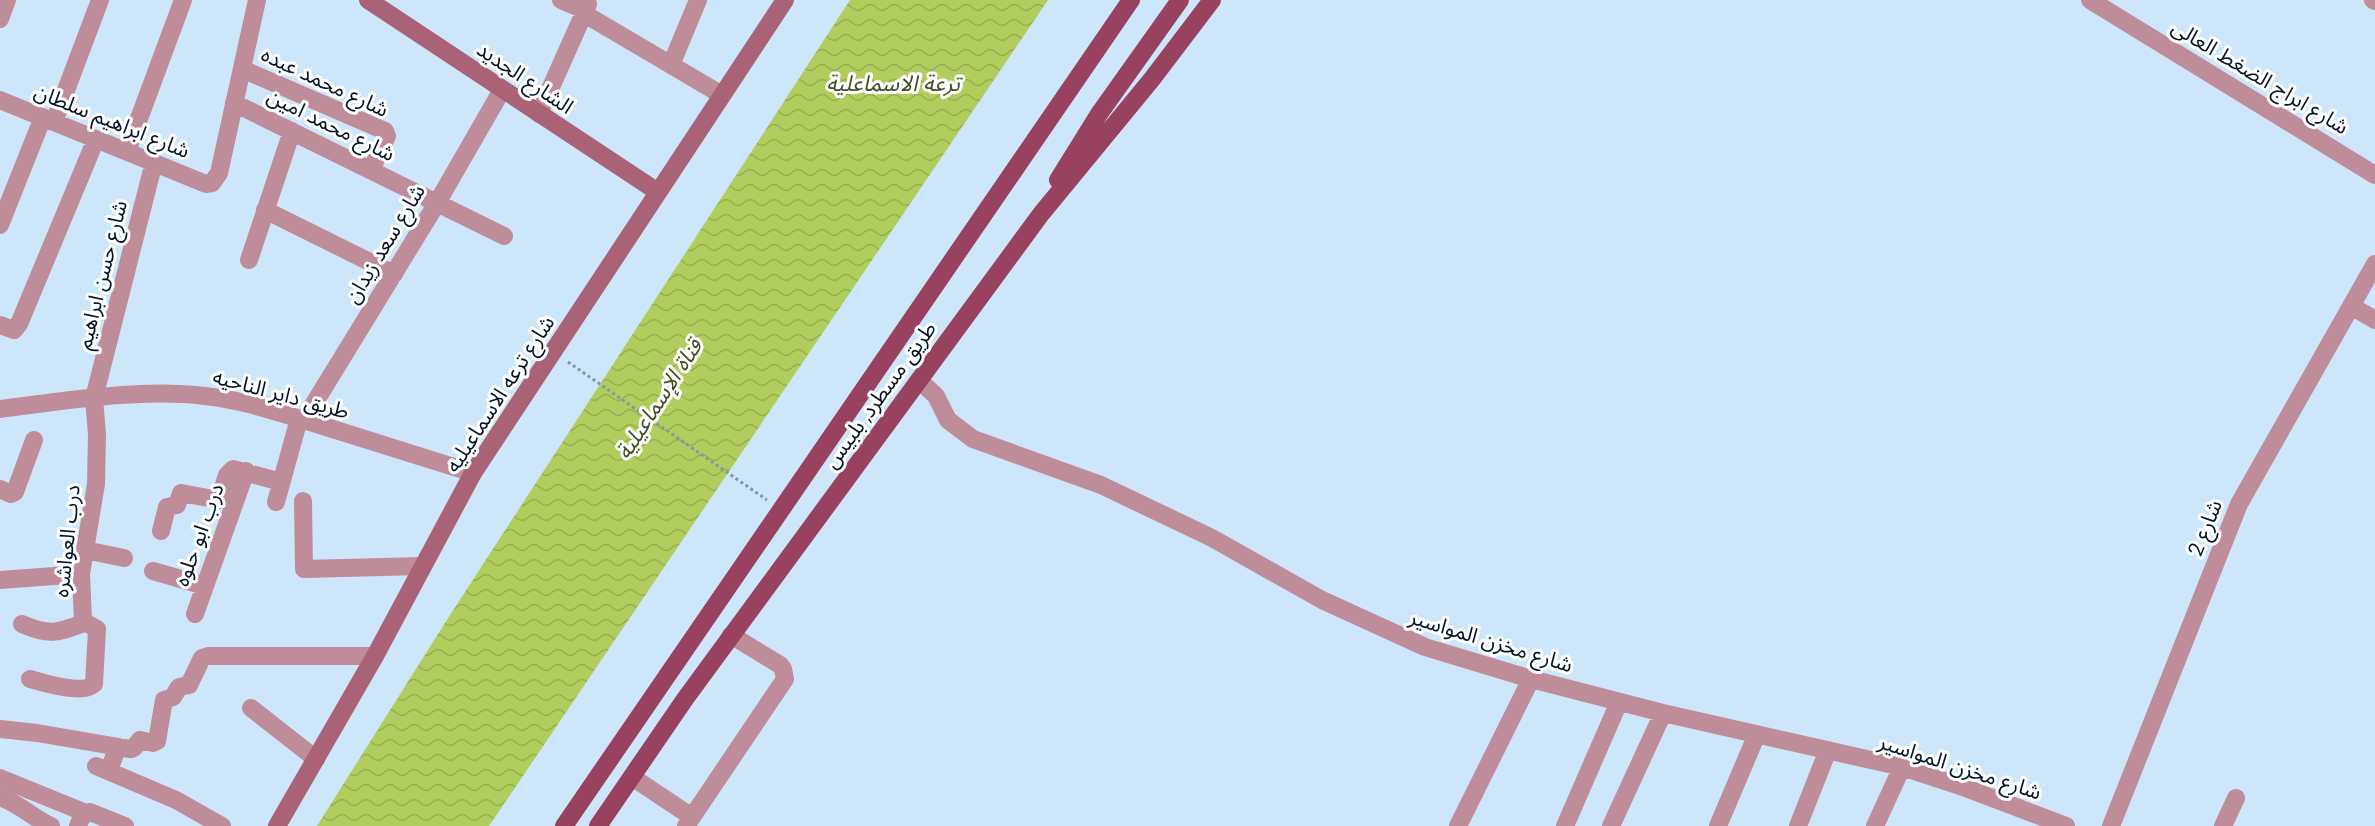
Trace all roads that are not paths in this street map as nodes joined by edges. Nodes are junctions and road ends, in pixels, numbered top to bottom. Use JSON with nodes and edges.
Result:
{"nodes":[{"id":1,"x":7,"y":0,"type":"edge"},
{"id":2,"x":100,"y":0,"type":"edge"},
{"id":3,"x":183,"y":0,"type":"edge"},
{"id":4,"x":257,"y":0,"type":"edge"},
{"id":5,"x":368,"y":0,"type":"edge"},
{"id":6,"x":561,"y":0,"type":"edge"},
{"id":7,"x":699,"y":0,"type":"edge"},
{"id":8,"x":784,"y":0,"type":"edge"},
{"id":9,"x":1131,"y":0,"type":"edge"},
{"id":10,"x":1180,"y":0,"type":"edge"},
{"id":11,"x":1212,"y":0,"type":"edge"},
{"id":12,"x":2090,"y":0,"type":"edge"},
{"id":13,"x":587,"y":6,"type":"edge"},
{"id":14,"x":0,"y":19,"type":"edge"},
{"id":15,"x":671,"y":65,"type":"junction"},
{"id":16,"x":242,"y":69,"type":"junction"},
{"id":17,"x":502,"y":90,"type":"junction"},
{"id":18,"x":722,"y":95,"type":"junction"},
{"id":19,"x":0,"y":101,"type":"edge"},
{"id":20,"x":234,"y":103,"type":"junction"},
{"id":21,"x":539,"y":114,"type":"junction"},
{"id":22,"x":48,"y":120,"type":"junction"},
{"id":23,"x":292,"y":131,"type":"junction"},
{"id":24,"x":96,"y":139,"type":"junction"},
{"id":25,"x":127,"y":152,"type":"junction"},
{"id":26,"x":154,"y":162,"type":"junction"},
{"id":27,"x":371,"y":170,"type":"junction"},
{"id":28,"x":2375,"y":175,"type":"edge"},
{"id":29,"x":658,"y":192,"type":"junction"},
{"id":30,"x":437,"y":203,"type":"junction"},
{"id":31,"x":266,"y":210,"type":"junction"},
{"id":32,"x":1041,"y":214,"type":"junction"},
{"id":33,"x":0,"y":225,"type":"edge"},
{"id":34,"x":504,"y":236,"type":"dead end"},
{"id":35,"x":249,"y":260,"type":"dead end"},
{"id":36,"x":2375,"y":264,"type":"edge"},
{"id":37,"x":394,"y":274,"type":"junction"},
{"id":38,"x":2350,"y":306,"type":"junction"},
{"id":39,"x":2375,"y":320,"type":"edge"},
{"id":40,"x":6,"y":327,"type":"edge"},
{"id":41,"x":919,"y":380,"type":"junction"},
{"id":42,"x":94,"y":398,"type":"junction"},
{"id":43,"x":0,"y":409,"type":"edge"},
{"id":44,"x":301,"y":420,"type":"junction"},
{"id":45,"x":33,"y":440,"type":"dead end"},
{"id":46,"x":246,"y":471,"type":"junction"},
{"id":47,"x":473,"y":473,"type":"junction"},
{"id":48,"x":281,"y":482,"type":"junction"},
{"id":49,"x":0,"y":489,"type":"edge"},
{"id":50,"x":303,"y":501,"type":"dead end"},
{"id":51,"x":276,"y":502,"type":"dead end"},
{"id":52,"x":161,"y":531,"type":"dead end"},
{"id":53,"x":85,"y":550,"type":"junction"},
{"id":54,"x":124,"y":558,"type":"dead end"},
{"id":55,"x":422,"y":566,"type":"junction"},
{"id":56,"x":153,"y":571,"type":"dead end"},
{"id":57,"x":81,"y":574,"type":"junction"},
{"id":58,"x":0,"y":580,"type":"edge"},
{"id":59,"x":205,"y":585,"type":"junction"},
{"id":60,"x":195,"y":615,"type":"dead end"},
{"id":61,"x":84,"y":623,"type":"junction"},
{"id":62,"x":22,"y":624,"type":"dead end"},
{"id":63,"x":731,"y":635,"type":"junction"},
{"id":64,"x":375,"y":657,"type":"junction"},
{"id":65,"x":30,"y":679,"type":"dead end"},
{"id":66,"x":1531,"y":679,"type":"junction"},
{"id":67,"x":1619,"y":702,"type":"junction"},
{"id":68,"x":251,"y":708,"type":"dead end"},
{"id":69,"x":1663,"y":713,"type":"junction"},
{"id":70,"x":0,"y":729,"type":"edge"},
{"id":71,"x":1757,"y":734,"type":"junction"},
{"id":72,"x":119,"y":747,"type":"junction"},
{"id":73,"x":1828,"y":750,"type":"junction"},
{"id":74,"x":316,"y":759,"type":"junction"},
{"id":75,"x":1902,"y":767,"type":"junction"},
{"id":76,"x":632,"y":777,"type":"junction"},
{"id":77,"x":0,"y":778,"type":"edge"},
{"id":78,"x":0,"y":797,"type":"edge"},
{"id":79,"x":2236,"y":798,"type":"dead end"},
{"id":80,"x":82,"y":819,"type":"edge"},
{"id":81,"x":689,"y":821,"type":"edge"},
{"id":82,"x":51,"y":826,"type":"edge"},
{"id":83,"x":125,"y":826,"type":"edge"},
{"id":84,"x":222,"y":826,"type":"edge"},
{"id":85,"x":277,"y":826,"type":"edge"},
{"id":86,"x":564,"y":826,"type":"edge"},
{"id":87,"x":598,"y":826,"type":"edge"},
{"id":88,"x":1458,"y":826,"type":"edge"},
{"id":89,"x":1565,"y":826,"type":"edge"},
{"id":90,"x":1611,"y":826,"type":"edge"},
{"id":91,"x":1718,"y":826,"type":"edge"},
{"id":92,"x":1798,"y":826,"type":"edge"},
{"id":93,"x":1875,"y":826,"type":"edge"},
{"id":94,"x":2066,"y":826,"type":"edge"},
{"id":95,"x":2111,"y":826,"type":"edge"},
{"id":96,"x":2223,"y":826,"type":"edge"}],
"edges":[{"from":1,"to":14,"type":"street"},
{"from":2,"to":22,"type":"street"},
{"from":3,"to":25,"type":"street"},
{"from":4,"to":16,"type":"street"},
{"from":5,"to":17,"type":"main road","name":"الشارع الجديد"},
{"from":6,"to":13,"type":"street"},
{"from":7,"to":15,"type":"street"},
{"from":8,"to":18,"type":"main road","name":"شارع ترعه الاسماعيليه"},
{"from":9,"to":86,"type":"main road","name":"طريق مسطرد, بلبيس"},
{"from":10,"to":32,"type":"main road"},
{"from":11,"to":32,"type":"main road","name":"طريق مسطرد, بلبيس"},
{"from":12,"to":28,"type":"street","name":"شارع ابراج الضغط العالى"},
{"from":13,"to":15,"type":"street"},
{"from":13,"to":21,"type":"street"},
{"from":15,"to":18,"type":"street"},
{"from":16,"to":20,"type":"street"},
{"from":16,"to":27,"type":"street","name":"شارع محمد عبده"},
{"from":17,"to":21,"type":"main road","name":"الشارع الجديد"},
{"from":17,"to":30,"type":"street","name":"شارع سعد زيدان"},
{"from":18,"to":29,"type":"main road","name":"شارع ترعه الاسماعيليه"},
{"from":19,"to":22,"type":"street","name":"شارع ابراهيم سلطان"},
{"from":20,"to":23,"type":"street","name":"شارع محمد امين"},
{"from":20,"to":26,"type":"street","name":"شارع ابراهيم سلطان"},
{"from":21,"to":29,"type":"main road","name":"الشارع الجديد"},
{"from":22,"to":24,"type":"street","name":"شارع ابراهيم سلطان"},
{"from":22,"to":33,"type":"street"},
{"from":23,"to":27,"type":"street","name":"شارع محمد امين"},
{"from":23,"to":31,"type":"street"},
{"from":24,"to":25,"type":"street","name":"شارع ابراهيم سلطان"},
{"from":24,"to":40,"type":"street"},
{"from":25,"to":26,"type":"street","name":"شارع ابراهيم سلطان"},
{"from":26,"to":42,"type":"street","name":"شارع حسن ابراهيم"},
{"from":27,"to":30,"type":"street","name":"شارع محمد امين"},
{"from":29,"to":47,"type":"main road","name":"شارع ترعه الاسماعيليه"},
{"from":30,"to":34,"type":"street","name":"شارع محمد امين"},
{"from":30,"to":37,"type":"street","name":"شارع سعد زيدان"},
{"from":31,"to":35,"type":"street"},
{"from":31,"to":37,"type":"street"},
{"from":32,"to":41,"type":"main road","name":"طريق مسطرد, بلبيس"},
{"from":36,"to":38,"type":"street","name":"شارع 2"},
{"from":37,"to":44,"type":"street","name":"شارع سعد زيدان"},
{"from":38,"to":39,"type":"street"},
{"from":38,"to":95,"type":"street","name":"شارع 2"},
{"from":41,"to":63,"type":"main road","name":"طريق مسطرد, بلبيس"},
{"from":41,"to":66,"type":"street","name":"شارع مخزن المواسير"},
{"from":42,"to":43,"type":"street","name":"طريق داير الناحيه"},
{"from":42,"to":44,"type":"street","name":"طريق داير الناحيه"},
{"from":42,"to":53,"type":"street","name":"درب العواشره"},
{"from":44,"to":47,"type":"street","name":"طريق داير الناحيه"},
{"from":44,"to":48,"type":"street","name":"شارع سعد زيدان"},
{"from":45,"to":49,"type":"street"},
{"from":46,"to":48,"type":"street","name":"درب ابو حلوه"},
{"from":46,"to":52,"type":"street","name":"درب ابو حلوه"},
{"from":46,"to":59,"type":"street","name":"درب ابو حلوه"},
{"from":47,"to":55,"type":"main road","name":"شارع ترعه الاسماعيليه"},
{"from":48,"to":51,"type":"street","name":"شارع سعد زيدان"},
{"from":50,"to":55,"type":"street"},
{"from":53,"to":54,"type":"street"},
{"from":53,"to":57,"type":"street","name":"درب العواشره"},
{"from":55,"to":64,"type":"main road","name":"شارع ترعه الاسماعيليه"},
{"from":56,"to":59,"type":"street"},
{"from":57,"to":58,"type":"street"},
{"from":57,"to":61,"type":"street","name":"درب العواشره"},
{"from":59,"to":60,"type":"street","name":"درب ابو حلوه"},
{"from":61,"to":62,"type":"street"},
{"from":61,"to":65,"type":"street","name":"درب العواشره"},
{"from":63,"to":76,"type":"main road","name":"طريق مسطرد, بلبيس"},
{"from":63,"to":81,"type":"street"},
{"from":64,"to":72,"type":"street"},
{"from":64,"to":74,"type":"main road","name":"شارع ترعه الاسماعيليه"},
{"from":66,"to":67,"type":"street","name":"شارع مخزن المواسير"},
{"from":66,"to":88,"type":"street"},
{"from":67,"to":69,"type":"street","name":"شارع مخزن المواسير"},
{"from":67,"to":89,"type":"street"},
{"from":68,"to":74,"type":"street"},
{"from":69,"to":71,"type":"street","name":"شارع مخزن المواسير"},
{"from":69,"to":90,"type":"street"},
{"from":70,"to":72,"type":"street"},
{"from":71,"to":73,"type":"street","name":"شارع مخزن المواسير"},
{"from":71,"to":91,"type":"street"},
{"from":72,"to":84,"type":"street"},
{"from":73,"to":75,"type":"street","name":"شارع مخزن المواسير"},
{"from":73,"to":92,"type":"street"},
{"from":74,"to":85,"type":"main road","name":"شارع ترعه الاسماعيليه"},
{"from":75,"to":93,"type":"street"},
{"from":75,"to":94,"type":"street","name":"شارع مخزن المواسير"},
{"from":76,"to":81,"type":"street"},
{"from":76,"to":87,"type":"main road","name":"طريق مسطرد, بلبيس"},
{"from":77,"to":80,"type":"street"},
{"from":78,"to":82,"type":"street"},
{"from":79,"to":96,"type":"street"},
{"from":80,"to":83,"type":"street"}]}
